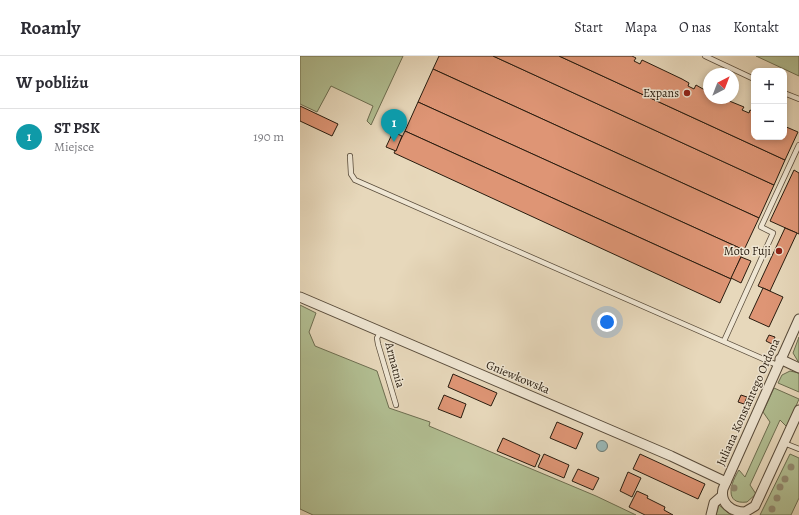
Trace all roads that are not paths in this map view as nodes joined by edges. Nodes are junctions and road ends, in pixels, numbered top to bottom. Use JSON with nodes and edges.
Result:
{"nodes":[{"id":1,"x":705,"y":56,"type":"edge"},
{"id":2,"x":751,"y":78,"type":"edge"},
{"id":3,"x":787,"y":94,"type":"edge"},
{"id":4,"x":799,"y":100,"type":"edge"},
{"id":5,"x":799,"y":145,"type":"edge"},
{"id":6,"x":350,"y":156,"type":"dead end"},
{"id":7,"x":300,"y":297,"type":"edge"},
{"id":8,"x":799,"y":319,"type":"edge"},
{"id":9,"x":381,"y":331,"type":"junction"},
{"id":10,"x":724,"y":341,"type":"junction"},
{"id":11,"x":778,"y":362,"type":"junction"},
{"id":12,"x":799,"y":368,"type":"edge"},
{"id":13,"x":396,"y":405,"type":"dead end"},
{"id":14,"x":799,"y":410,"type":"edge"},
{"id":15,"x":784,"y":442,"type":"junction"},
{"id":16,"x":799,"y":449,"type":"edge"},
{"id":17,"x":726,"y":482,"type":"junction"},
{"id":18,"x":722,"y":496,"type":"junction"},
{"id":19,"x":750,"y":513,"type":"edge"},
{"id":20,"x":711,"y":515,"type":"edge"}],
"edges":[{"from":1,"to":2,"type":"lane"},
{"from":3,"to":4,"type":"lane"},
{"from":5,"to":10,"type":"lane"},
{"from":6,"to":10,"type":"lane"},
{"from":7,"to":9,"type":"street","name":"Gniewkowska"},
{"from":8,"to":11,"type":"street","name":"Juliana Konstantego Ordona"},
{"from":9,"to":13,"type":"lane","name":"Armatnia"},
{"from":9,"to":17,"type":"street","name":"Gniewkowska"},
{"from":10,"to":11,"type":"lane"},
{"from":11,"to":12,"type":"street"},
{"from":11,"to":17,"type":"street","name":"Juliana Konstantego Ordona"},
{"from":14,"to":15,"type":"street"},
{"from":15,"to":16,"type":"lane"},
{"from":15,"to":19,"type":"street"},
{"from":17,"to":18,"type":"street","name":"Juliana Konstantego Ordona"},
{"from":18,"to":19,"type":"street"},
{"from":18,"to":20,"type":"street","name":"Juliana Konstantego Ordona"}]}
